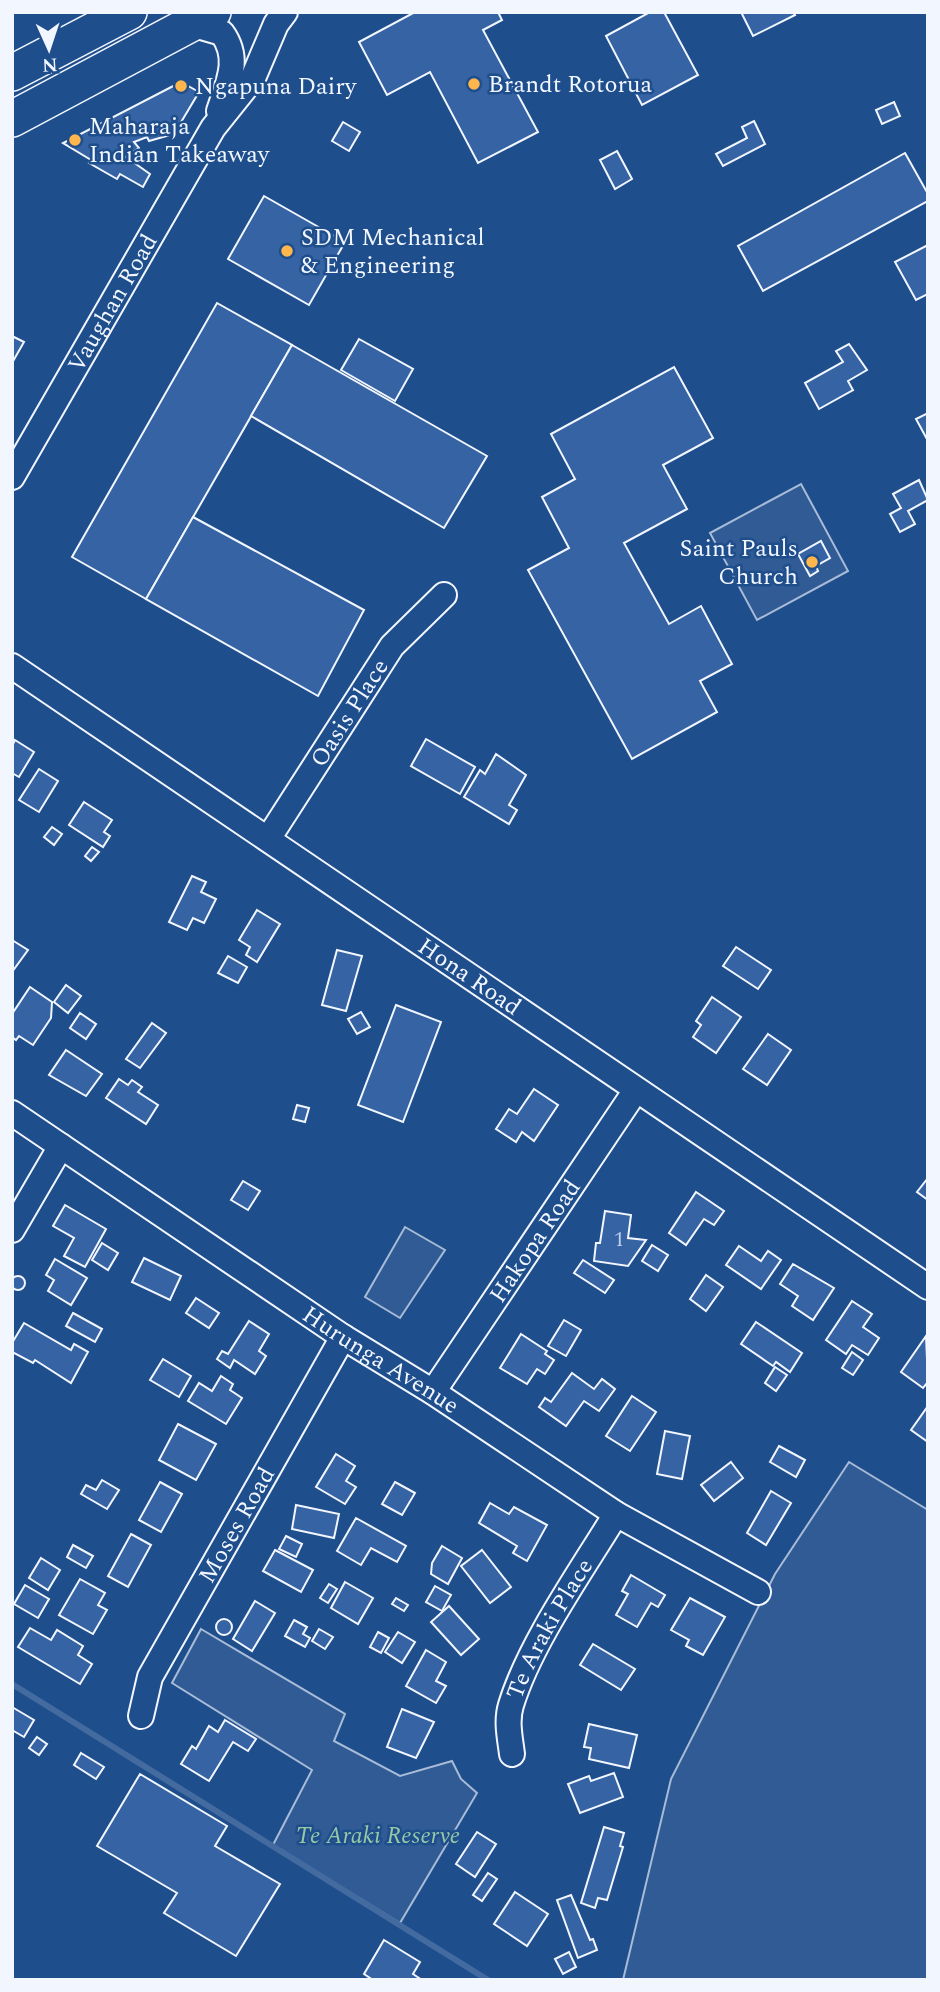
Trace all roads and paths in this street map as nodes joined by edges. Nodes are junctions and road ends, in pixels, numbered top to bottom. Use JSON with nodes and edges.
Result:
{"nodes":[{"id":1,"x":129,"y":12,"type":"edge"},
{"id":2,"x":285,"y":12,"type":"edge"},
{"id":3,"x":202,"y":18,"type":"edge"},
{"id":4,"x":12,"y":74,"type":"edge"},
{"id":5,"x":12,"y":119,"type":"edge"},
{"id":6,"x":213,"y":128,"type":"junction"},
{"id":7,"x":12,"y":477,"type":"edge"},
{"id":8,"x":444,"y":595,"type":"dead end"},
{"id":9,"x":12,"y":666,"type":"edge"},
{"id":10,"x":268,"y":839,"type":"junction"},
{"id":11,"x":636,"y":1090,"type":"junction"},
{"id":12,"x":12,"y":1113,"type":"edge"},
{"id":13,"x":61,"y":1146,"type":"junction"},
{"id":14,"x":12,"y":1230,"type":"edge"},
{"id":15,"x":928,"y":1287,"type":"edge"},
{"id":16,"x":343,"y":1337,"type":"junction"},
{"id":17,"x":433,"y":1392,"type":"junction"},
{"id":18,"x":616,"y":1514,"type":"junction"},
{"id":19,"x":758,"y":1592,"type":"dead end"},
{"id":20,"x":141,"y":1716,"type":"dead end"},
{"id":21,"x":512,"y":1754,"type":"dead end"}],
"edges":[{"from":1,"to":4,"type":"highway"},
{"from":2,"to":6,"type":"street","name":"Vaughan Road"},
{"from":3,"to":5,"type":"highway"},
{"from":3,"to":6,"type":"street","name":"Vaughan Road"},
{"from":6,"to":7,"type":"street","name":"Vaughan Road"},
{"from":8,"to":10,"type":"street","name":"Oasis Place"},
{"from":9,"to":10,"type":"street","name":"Hona Road"},
{"from":10,"to":11,"type":"street","name":"Hona Road"},
{"from":11,"to":15,"type":"street","name":"Hona Road"},
{"from":11,"to":17,"type":"street","name":"Hakopa Road"},
{"from":12,"to":13,"type":"street","name":"Hurunga Avenue"},
{"from":13,"to":14,"type":"street"},
{"from":13,"to":16,"type":"street","name":"Hurunga Avenue"},
{"from":16,"to":17,"type":"street","name":"Hurunga Avenue"},
{"from":16,"to":20,"type":"street","name":"Moses Road"},
{"from":17,"to":18,"type":"street","name":"Hurunga Avenue"},
{"from":18,"to":19,"type":"street","name":"Hurunga Avenue"},
{"from":18,"to":21,"type":"street","name":"Te Araki Place"}]}
